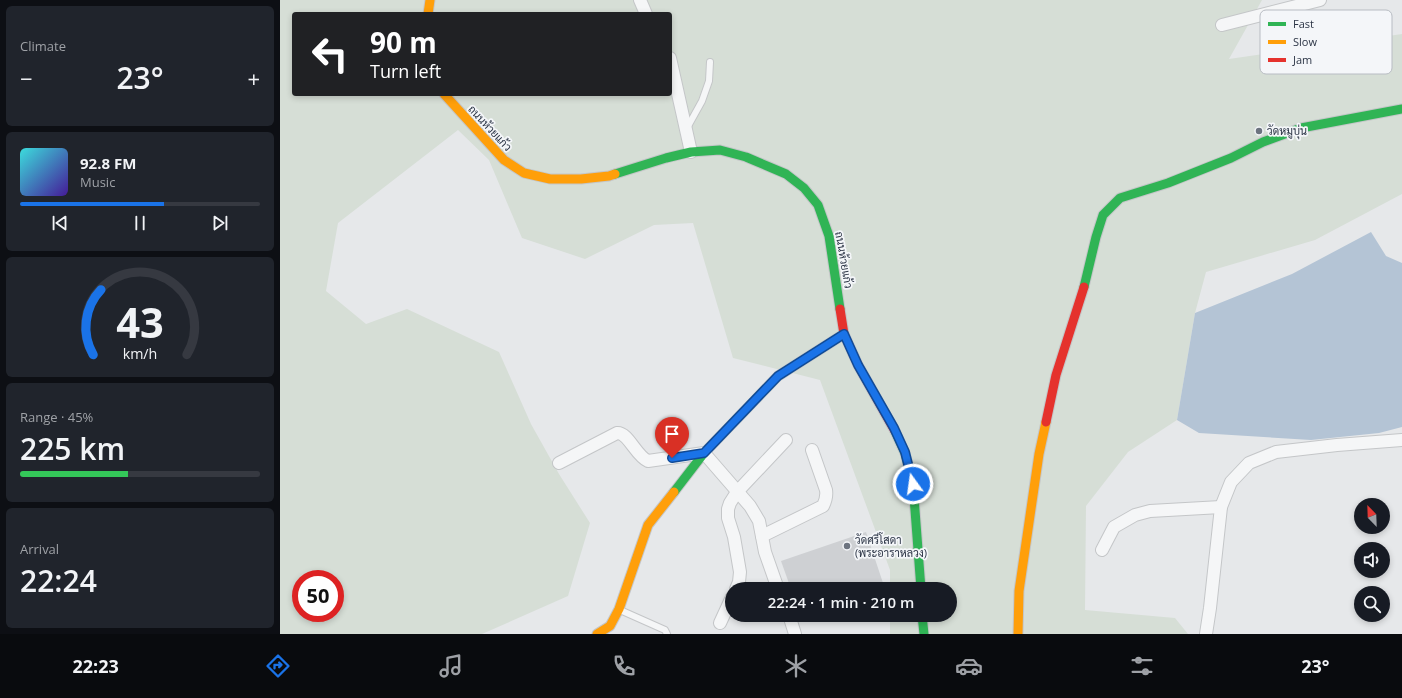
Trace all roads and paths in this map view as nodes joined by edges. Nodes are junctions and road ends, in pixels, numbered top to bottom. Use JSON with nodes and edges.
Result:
{"nodes":[{"id":1,"x":430,"y":0,"type":"edge"},
{"id":2,"x":640,"y":0,"type":"edge"},
{"id":3,"x":1320,"y":0,"type":"edge"},
{"id":4,"x":1281,"y":10,"type":"edge"},
{"id":5,"x":428,"y":12,"type":"edge"},
{"id":6,"x":645,"y":12,"type":"edge"},
{"id":7,"x":1260,"y":15,"type":"edge"},
{"id":8,"x":1222,"y":25,"type":"dead end"},
{"id":9,"x":710,"y":62,"type":"dead end"},
{"id":10,"x":672,"y":67,"type":"edge"},
{"id":11,"x":446,"y":96,"type":"edge"},
{"id":12,"x":1402,"y":109,"type":"edge"},
{"id":13,"x":686,"y":130,"type":"junction"},
{"id":14,"x":691,"y":152,"type":"junction"},
{"id":15,"x":844,"y":334,"type":"junction"},
{"id":16,"x":786,"y":440,"type":"dead end"},
{"id":17,"x":1402,"y":440,"type":"edge"},
{"id":18,"x":812,"y":450,"type":"dead end"},
{"id":19,"x":704,"y":453,"type":"junction"},
{"id":20,"x":559,"y":463,"type":"dead end"},
{"id":21,"x":737,"y":492,"type":"junction"},
{"id":22,"x":1221,"y":507,"type":"junction"},
{"id":23,"x":762,"y":536,"type":"junction"},
{"id":24,"x":1102,"y":550,"type":"dead end"},
{"id":25,"x":739,"y":582,"type":"edge"},
{"id":26,"x":776,"y":582,"type":"edge"},
{"id":27,"x":921,"y":582,"type":"edge"},
{"id":28,"x":619,"y":609,"type":"junction"},
{"id":29,"x":725,"y":612,"type":"edge"},
{"id":30,"x":791,"y":622,"type":"edge"},
{"id":31,"x":923,"y":622,"type":"edge"},
{"id":32,"x":720,"y":623,"type":"dead end"},
{"id":33,"x":597,"y":634,"type":"edge"},
{"id":34,"x":667,"y":634,"type":"edge"},
{"id":35,"x":795,"y":634,"type":"edge"},
{"id":36,"x":924,"y":634,"type":"edge"},
{"id":37,"x":1018,"y":634,"type":"edge"},
{"id":38,"x":1206,"y":634,"type":"edge"}],
"edges":[{"from":1,"to":5,"type":"street"},
{"from":2,"to":6,"type":"street"},
{"from":3,"to":4,"type":"street"},
{"from":7,"to":8,"type":"street"},
{"from":9,"to":13,"type":"lane"},
{"from":10,"to":13,"type":"street"},
{"from":11,"to":14,"type":"street","name":"ถนนห้วยแก้ว"},
{"from":12,"to":37,"type":"street"},
{"from":13,"to":14,"type":"street"},
{"from":14,"to":15,"type":"street","name":"ถนนห้วยแก้ว"},
{"from":15,"to":19,"type":"street"},
{"from":15,"to":27,"type":"street","name":"ถนนห้วยแก้ว"},
{"from":16,"to":21,"type":"street"},
{"from":17,"to":22,"type":"street"},
{"from":18,"to":23,"type":"street"},
{"from":19,"to":20,"type":"street"},
{"from":19,"to":21,"type":"street"},
{"from":19,"to":28,"type":"street"},
{"from":21,"to":23,"type":"street"},
{"from":21,"to":25,"type":"street"},
{"from":22,"to":24,"type":"street"},
{"from":22,"to":38,"type":"street"},
{"from":23,"to":26,"type":"street"},
{"from":28,"to":33,"type":"street"},
{"from":28,"to":34,"type":"lane"},
{"from":29,"to":32,"type":"street"},
{"from":30,"to":35,"type":"street"},
{"from":31,"to":36,"type":"street"}]}
